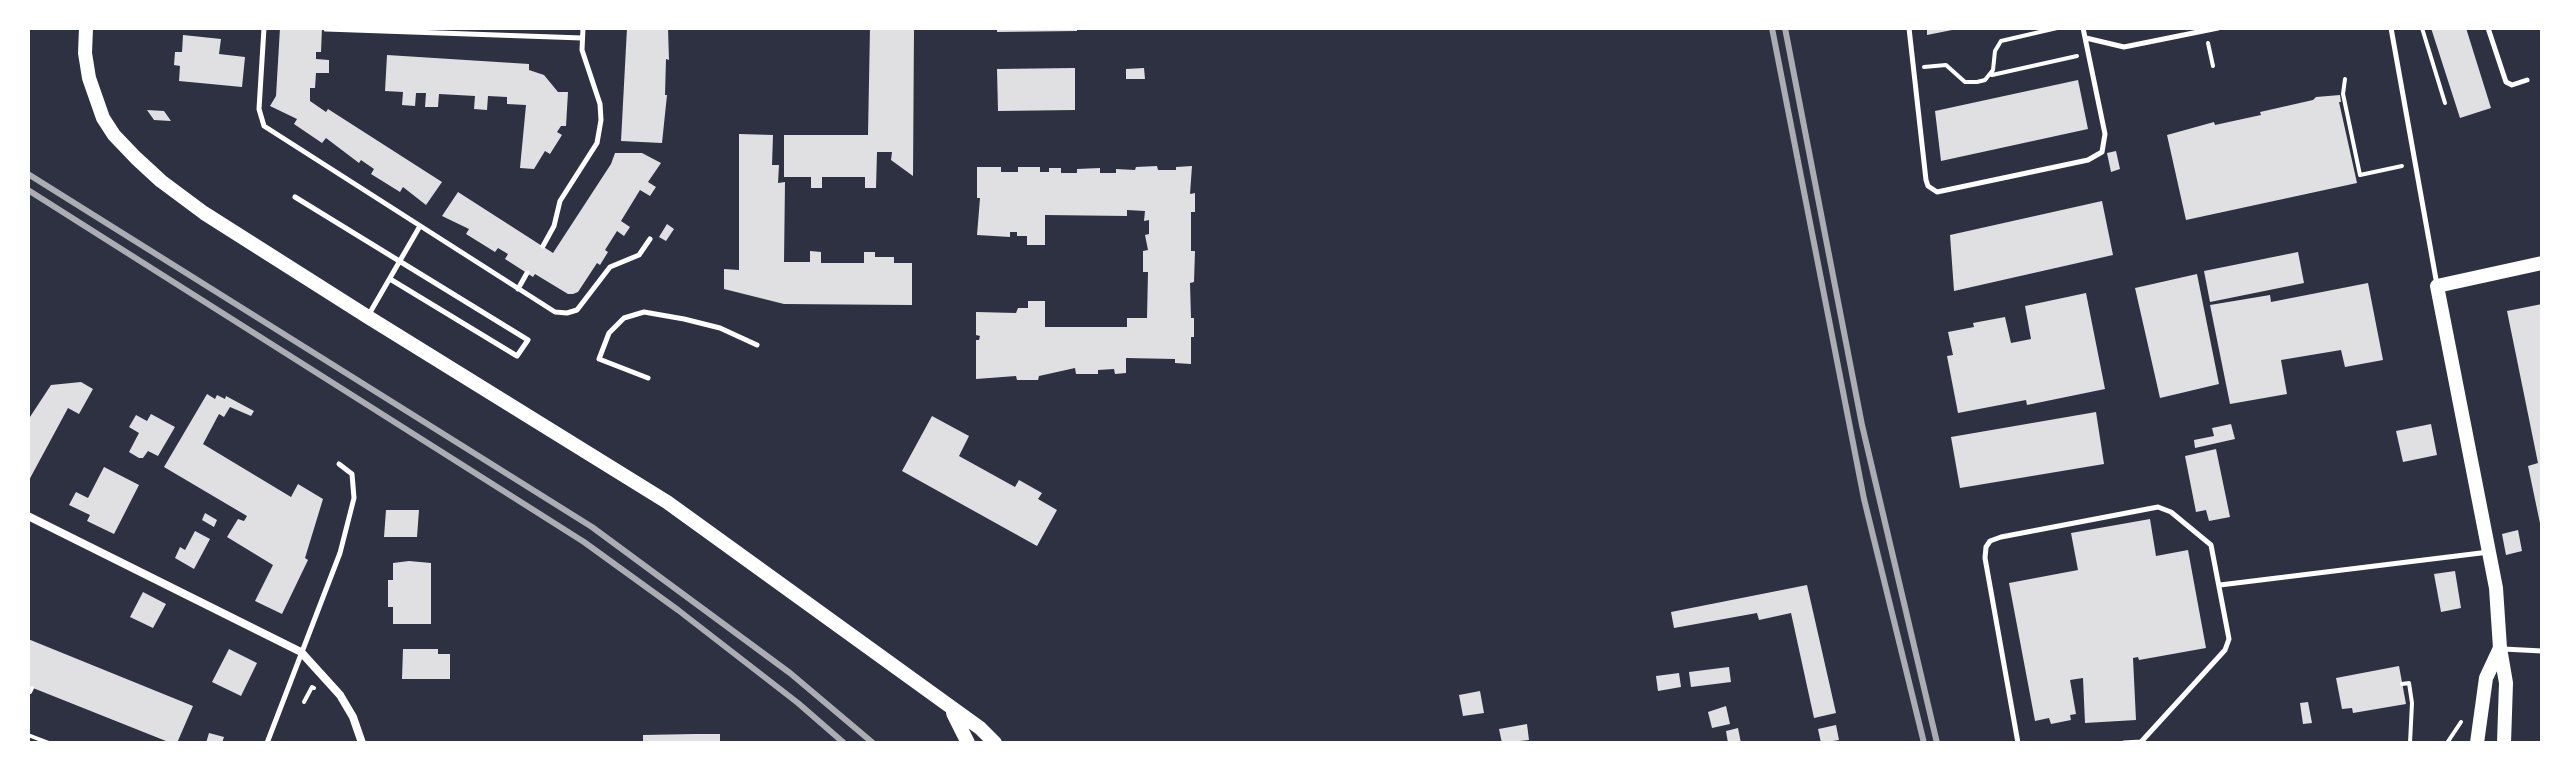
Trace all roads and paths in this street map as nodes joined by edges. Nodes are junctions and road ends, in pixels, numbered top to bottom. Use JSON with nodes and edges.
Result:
{"nodes":[{"id":1,"x":86,"y":28,"type":"edge"},
{"id":2,"x":264,"y":28,"type":"edge"},
{"id":3,"x":583,"y":28,"type":"edge"},
{"id":4,"x":1909,"y":28,"type":"edge"},
{"id":5,"x":2057,"y":28,"type":"edge"},
{"id":6,"x":2083,"y":28,"type":"edge"},
{"id":7,"x":2218,"y":28,"type":"edge"},
{"id":8,"x":2391,"y":28,"type":"edge"},
{"id":9,"x":2422,"y":28,"type":"edge"},
{"id":10,"x":2488,"y":28,"type":"edge"},
{"id":11,"x":326,"y":29,"type":"edge"},
{"id":12,"x":582,"y":38,"type":"junction"},
{"id":13,"x":2085,"y":38,"type":"junction"},
{"id":14,"x":2207,"y":41,"type":"dead end"},
{"id":15,"x":2089,"y":53,"type":"junction"},
{"id":16,"x":2213,"y":66,"type":"dead end"},
{"id":17,"x":1914,"y":69,"type":"junction"},
{"id":18,"x":1989,"y":75,"type":"junction"},
{"id":19,"x":2345,"y":79,"type":"dead end"},
{"id":20,"x":2527,"y":80,"type":"dead end"},
{"id":21,"x":2445,"y":103,"type":"dead end"},
{"id":22,"x":2402,"y":166,"type":"dead end"},
{"id":23,"x":295,"y":197,"type":"dead end"},
{"id":24,"x":420,"y":226,"type":"junction"},
{"id":25,"x":650,"y":239,"type":"dead end"},
{"id":26,"x":543,"y":246,"type":"dead end"},
{"id":27,"x":399,"y":262,"type":"junction"},
{"id":28,"x":2542,"y":263,"type":"edge"},
{"id":29,"x":527,"y":273,"type":"dead end"},
{"id":30,"x":390,"y":279,"type":"junction"},
{"id":31,"x":2437,"y":286,"type":"junction"},
{"id":32,"x":518,"y":289,"type":"junction"},
{"id":33,"x":368,"y":317,"type":"junction"},
{"id":34,"x":757,"y":345,"type":"dead end"},
{"id":35,"x":648,"y":378,"type":"dead end"},
{"id":36,"x":339,"y":464,"type":"dead end"},
{"id":37,"x":28,"y":516,"type":"edge"},
{"id":38,"x":2490,"y":551,"type":"junction"},
{"id":39,"x":2220,"y":585,"type":"junction"},
{"id":40,"x":2500,"y":648,"type":"junction"},
{"id":41,"x":2542,"y":651,"type":"edge"},
{"id":42,"x":301,"y":652,"type":"junction"},
{"id":43,"x":2402,"y":684,"type":"dead end"},
{"id":44,"x":319,"y":690,"type":"dead end"},
{"id":45,"x":304,"y":702,"type":"dead end"},
{"id":46,"x":949,"y":706,"type":"junction"},
{"id":47,"x":2464,"y":718,"type":"dead end"},
{"id":48,"x":28,"y":735,"type":"edge"},
{"id":49,"x":49,"y":743,"type":"edge"},
{"id":50,"x":267,"y":743,"type":"edge"},
{"id":51,"x":362,"y":743,"type":"edge"},
{"id":52,"x":968,"y":743,"type":"edge"},
{"id":53,"x":995,"y":743,"type":"edge"},
{"id":54,"x":2018,"y":743,"type":"edge"},
{"id":55,"x":2124,"y":743,"type":"edge"},
{"id":56,"x":2141,"y":743,"type":"edge"},
{"id":57,"x":2410,"y":743,"type":"edge"},
{"id":58,"x":2447,"y":743,"type":"edge"},
{"id":59,"x":2477,"y":743,"type":"edge"},
{"id":60,"x":2504,"y":743,"type":"edge"}],
"edges":[{"from":1,"to":33,"type":"street"},
{"from":2,"to":24,"type":"lane"},
{"from":3,"to":12,"type":"lane"},
{"from":4,"to":17,"type":"lane"},
{"from":5,"to":18,"type":"path"},
{"from":6,"to":13,"type":"lane"},
{"from":7,"to":13,"type":"lane"},
{"from":8,"to":31,"type":"lane"},
{"from":9,"to":21,"type":"path"},
{"from":10,"to":20,"type":"lane"},
{"from":11,"to":12,"type":"lane"},
{"from":12,"to":26,"type":"lane"},
{"from":13,"to":15,"type":"lane"},
{"from":14,"to":16,"type":"path"},
{"from":15,"to":17,"type":"lane"},
{"from":15,"to":18,"type":"path"},
{"from":17,"to":18,"type":"path"},
{"from":19,"to":22,"type":"path"},
{"from":23,"to":27,"type":"lane"},
{"from":24,"to":27,"type":"lane"},
{"from":24,"to":32,"type":"lane"},
{"from":25,"to":32,"type":"lane"},
{"from":27,"to":30,"type":"lane"},
{"from":27,"to":30,"type":"lane"},
{"from":28,"to":31,"type":"street"},
{"from":29,"to":32,"type":"lane"},
{"from":30,"to":33,"type":"lane"},
{"from":31,"to":38,"type":"street"},
{"from":33,"to":46,"type":"street"},
{"from":34,"to":35,"type":"lane"},
{"from":36,"to":42,"type":"lane"},
{"from":37,"to":42,"type":"street"},
{"from":38,"to":39,"type":"lane"},
{"from":38,"to":40,"type":"street"},
{"from":39,"to":54,"type":"lane"},
{"from":39,"to":56,"type":"lane"},
{"from":40,"to":41,"type":"lane"},
{"from":40,"to":59,"type":"street"},
{"from":40,"to":60,"type":"street"},
{"from":42,"to":50,"type":"lane"},
{"from":42,"to":51,"type":"street"},
{"from":43,"to":57,"type":"path"},
{"from":44,"to":45,"type":"path"},
{"from":46,"to":52,"type":"street"},
{"from":46,"to":53,"type":"street"},
{"from":47,"to":58,"type":"path"},
{"from":48,"to":49,"type":"path"},
{"from":55,"to":56,"type":"lane"}]}
